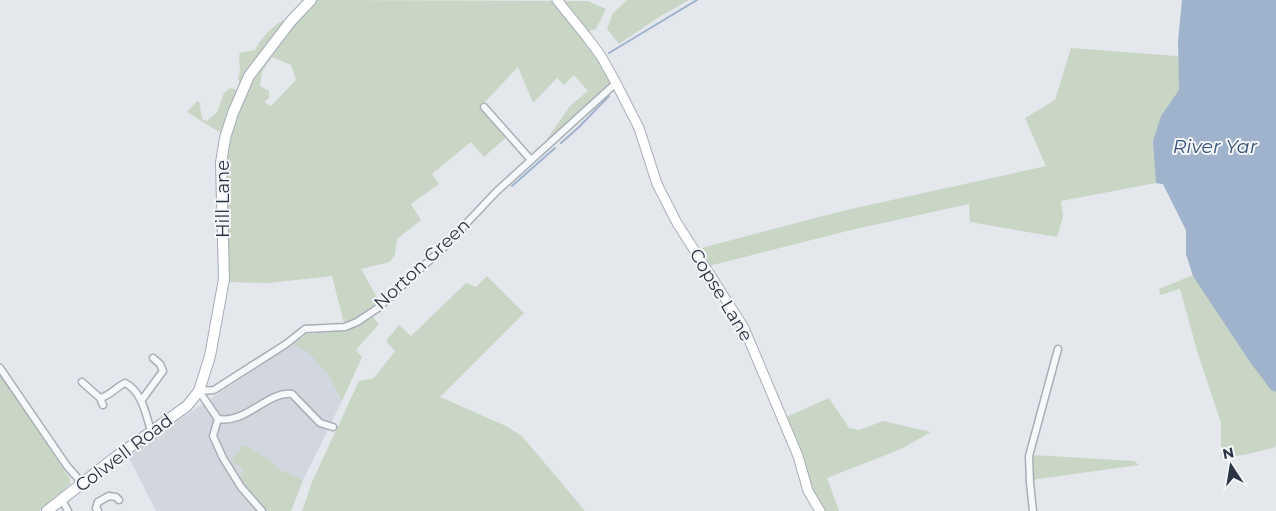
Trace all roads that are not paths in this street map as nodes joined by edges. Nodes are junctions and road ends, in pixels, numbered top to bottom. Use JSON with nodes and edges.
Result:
{"nodes":[{"id":1,"x":311,"y":0,"type":"edge"},
{"id":2,"x":557,"y":0,"type":"edge"},
{"id":3,"x":616,"y":83,"type":"junction"},
{"id":4,"x":484,"y":107,"type":"dead end"},
{"id":5,"x":531,"y":160,"type":"junction"},
{"id":6,"x":1058,"y":349,"type":"dead end"},
{"id":7,"x":153,"y":358,"type":"dead end"},
{"id":8,"x":0,"y":368,"type":"edge"},
{"id":9,"x":82,"y":382,"type":"dead end"},
{"id":10,"x":199,"y":391,"type":"junction"},
{"id":11,"x":100,"y":398,"type":"junction"},
{"id":12,"x":141,"y":401,"type":"junction"},
{"id":13,"x":103,"y":405,"type":"dead end"},
{"id":14,"x":218,"y":418,"type":"junction"},
{"id":15,"x":333,"y":427,"type":"dead end"},
{"id":16,"x":152,"y":431,"type":"junction"},
{"id":17,"x":82,"y":484,"type":"junction"},
{"id":18,"x":62,"y":500,"type":"junction"},
{"id":19,"x":119,"y":500,"type":"dead end"},
{"id":20,"x":47,"y":511,"type":"edge"},
{"id":21,"x":68,"y":511,"type":"edge"},
{"id":22,"x":98,"y":511,"type":"edge"},
{"id":23,"x":262,"y":511,"type":"edge"},
{"id":24,"x":820,"y":511,"type":"edge"},
{"id":25,"x":1033,"y":511,"type":"edge"}],
"edges":[{"from":1,"to":10,"type":"main road","name":"Hill Lane"},
{"from":2,"to":3,"type":"street","name":"Copse Lane"},
{"from":3,"to":5,"type":"street","name":"Norton Green"},
{"from":3,"to":24,"type":"street","name":"Copse Lane"},
{"from":4,"to":5,"type":"street"},
{"from":5,"to":10,"type":"street","name":"Norton Green"},
{"from":6,"to":25,"type":"street"},
{"from":7,"to":12,"type":"street"},
{"from":8,"to":17,"type":"street"},
{"from":9,"to":11,"type":"street"},
{"from":10,"to":14,"type":"street"},
{"from":10,"to":16,"type":"main road","name":"Colwell Road"},
{"from":11,"to":12,"type":"street"},
{"from":11,"to":13,"type":"street"},
{"from":12,"to":16,"type":"street"},
{"from":14,"to":15,"type":"street"},
{"from":14,"to":23,"type":"street"},
{"from":16,"to":17,"type":"main road","name":"Colwell Road"},
{"from":17,"to":18,"type":"main road","name":"Colwell Road"},
{"from":18,"to":20,"type":"main road","name":"Colwell Road"},
{"from":18,"to":21,"type":"street"},
{"from":19,"to":22,"type":"street"}]}
